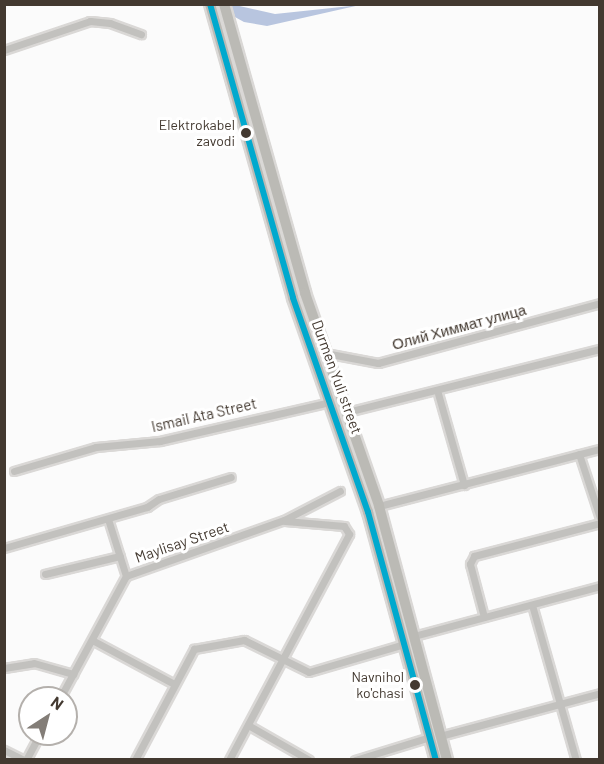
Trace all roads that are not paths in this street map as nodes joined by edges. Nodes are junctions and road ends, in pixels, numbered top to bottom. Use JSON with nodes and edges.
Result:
{"nodes":[{"id":1,"x":210,"y":4,"type":"edge"},
{"id":2,"x":224,"y":4,"type":"edge"},
{"id":3,"x":141,"y":34,"type":"dead end"},
{"id":4,"x":4,"y":50,"type":"edge"},
{"id":5,"x":244,"y":80,"type":"junction"},
{"id":6,"x":232,"y":84,"type":"junction"},
{"id":7,"x":600,"y":303,"type":"edge"},
{"id":8,"x":600,"y":349,"type":"edge"},
{"id":9,"x":326,"y":353,"type":"junction"},
{"id":10,"x":437,"y":390,"type":"junction"},
{"id":11,"x":330,"y":402,"type":"junction"},
{"id":12,"x":347,"y":412,"type":"junction"},
{"id":13,"x":600,"y":449,"type":"edge"},
{"id":14,"x":579,"y":454,"type":"junction"},
{"id":15,"x":15,"y":471,"type":"dead end"},
{"id":16,"x":231,"y":477,"type":"dead end"},
{"id":17,"x":464,"y":485,"type":"junction"},
{"id":18,"x":340,"y":491,"type":"dead end"},
{"id":19,"x":379,"y":506,"type":"junction"},
{"id":20,"x":108,"y":519,"type":"junction"},
{"id":21,"x":284,"y":520,"type":"junction"},
{"id":22,"x":600,"y":521,"type":"edge"},
{"id":23,"x":4,"y":548,"type":"edge"},
{"id":24,"x":120,"y":556,"type":"junction"},
{"id":25,"x":45,"y":574,"type":"dead end"},
{"id":26,"x":126,"y":576,"type":"junction"},
{"id":27,"x":600,"y":586,"type":"edge"},
{"id":28,"x":532,"y":605,"type":"junction"},
{"id":29,"x":484,"y":617,"type":"junction"},
{"id":30,"x":92,"y":640,"type":"junction"},
{"id":31,"x":411,"y":640,"type":"junction"},
{"id":32,"x":282,"y":661,"type":"junction"},
{"id":33,"x":4,"y":669,"type":"edge"},
{"id":34,"x":73,"y":674,"type":"junction"},
{"id":35,"x":174,"y":684,"type":"junction"},
{"id":36,"x":66,"y":686,"type":"edge"},
{"id":37,"x":600,"y":693,"type":"edge"},
{"id":38,"x":561,"y":704,"type":"junction"},
{"id":39,"x":249,"y":725,"type":"junction"},
{"id":40,"x":435,"y":736,"type":"junction"},
{"id":41,"x":33,"y":746,"type":"edge"},
{"id":42,"x":4,"y":750,"type":"edge"},
{"id":43,"x":25,"y":759,"type":"edge"},
{"id":44,"x":135,"y":759,"type":"edge"},
{"id":45,"x":230,"y":759,"type":"edge"},
{"id":46,"x":309,"y":759,"type":"edge"},
{"id":47,"x":355,"y":759,"type":"edge"},
{"id":48,"x":436,"y":759,"type":"edge"},
{"id":49,"x":447,"y":759,"type":"edge"},
{"id":50,"x":576,"y":759,"type":"edge"}],
"edges":[{"from":1,"to":6,"type":"main road","name":"Durmen Yuli street"},
{"from":2,"to":5,"type":"main road","name":"Durmen Yuli street"},
{"from":3,"to":4,"type":"street"},
{"from":5,"to":6,"type":"main road"},
{"from":5,"to":9,"type":"main road","name":"Durmen Yuli street"},
{"from":6,"to":11,"type":"main road","name":"Durmen Yuli street"},
{"from":7,"to":9,"type":"street","name":"Олий Химмат улица"},
{"from":8,"to":10,"type":"street"},
{"from":9,"to":12,"type":"main road","name":"Durmen Yuli street"},
{"from":10,"to":12,"type":"street"},
{"from":10,"to":17,"type":"street"},
{"from":11,"to":15,"type":"street","name":"Ismail Ata Street"},
{"from":11,"to":31,"type":"main road","name":"Durmen Yuli street"},
{"from":12,"to":19,"type":"main road","name":"Durmen Yuli street"},
{"from":13,"to":14,"type":"street"},
{"from":14,"to":17,"type":"street"},
{"from":14,"to":22,"type":"street"},
{"from":16,"to":20,"type":"street"},
{"from":17,"to":19,"type":"street"},
{"from":18,"to":21,"type":"street","name":"Maylisay Street"},
{"from":19,"to":31,"type":"main road","name":"Durmen Yuli street"},
{"from":20,"to":23,"type":"street"},
{"from":20,"to":24,"type":"street"},
{"from":21,"to":26,"type":"street","name":"Maylisay Street"},
{"from":21,"to":32,"type":"street"},
{"from":22,"to":29,"type":"street"},
{"from":24,"to":25,"type":"street"},
{"from":24,"to":26,"type":"street"},
{"from":26,"to":30,"type":"street","name":"Maylisay Street"},
{"from":27,"to":28,"type":"street"},
{"from":28,"to":29,"type":"street"},
{"from":28,"to":38,"type":"street"},
{"from":29,"to":31,"type":"street"},
{"from":30,"to":34,"type":"street","name":"Maylisay Street"},
{"from":30,"to":35,"type":"street"},
{"from":31,"to":32,"type":"street"},
{"from":31,"to":40,"type":"main road","name":"Durmen Yuli street"},
{"from":32,"to":35,"type":"street"},
{"from":32,"to":39,"type":"street"},
{"from":33,"to":34,"type":"street"},
{"from":34,"to":36,"type":"street","name":"Maylisay Street"},
{"from":35,"to":44,"type":"street"},
{"from":37,"to":38,"type":"street"},
{"from":38,"to":40,"type":"street"},
{"from":38,"to":50,"type":"street"},
{"from":39,"to":45,"type":"street"},
{"from":39,"to":46,"type":"street"},
{"from":40,"to":47,"type":"street"},
{"from":40,"to":48,"type":"main road","name":"Durmen Yuli street"},
{"from":40,"to":49,"type":"main road","name":"Durmen Yuli street"},
{"from":41,"to":43,"type":"street"},
{"from":42,"to":43,"type":"street"}]}
